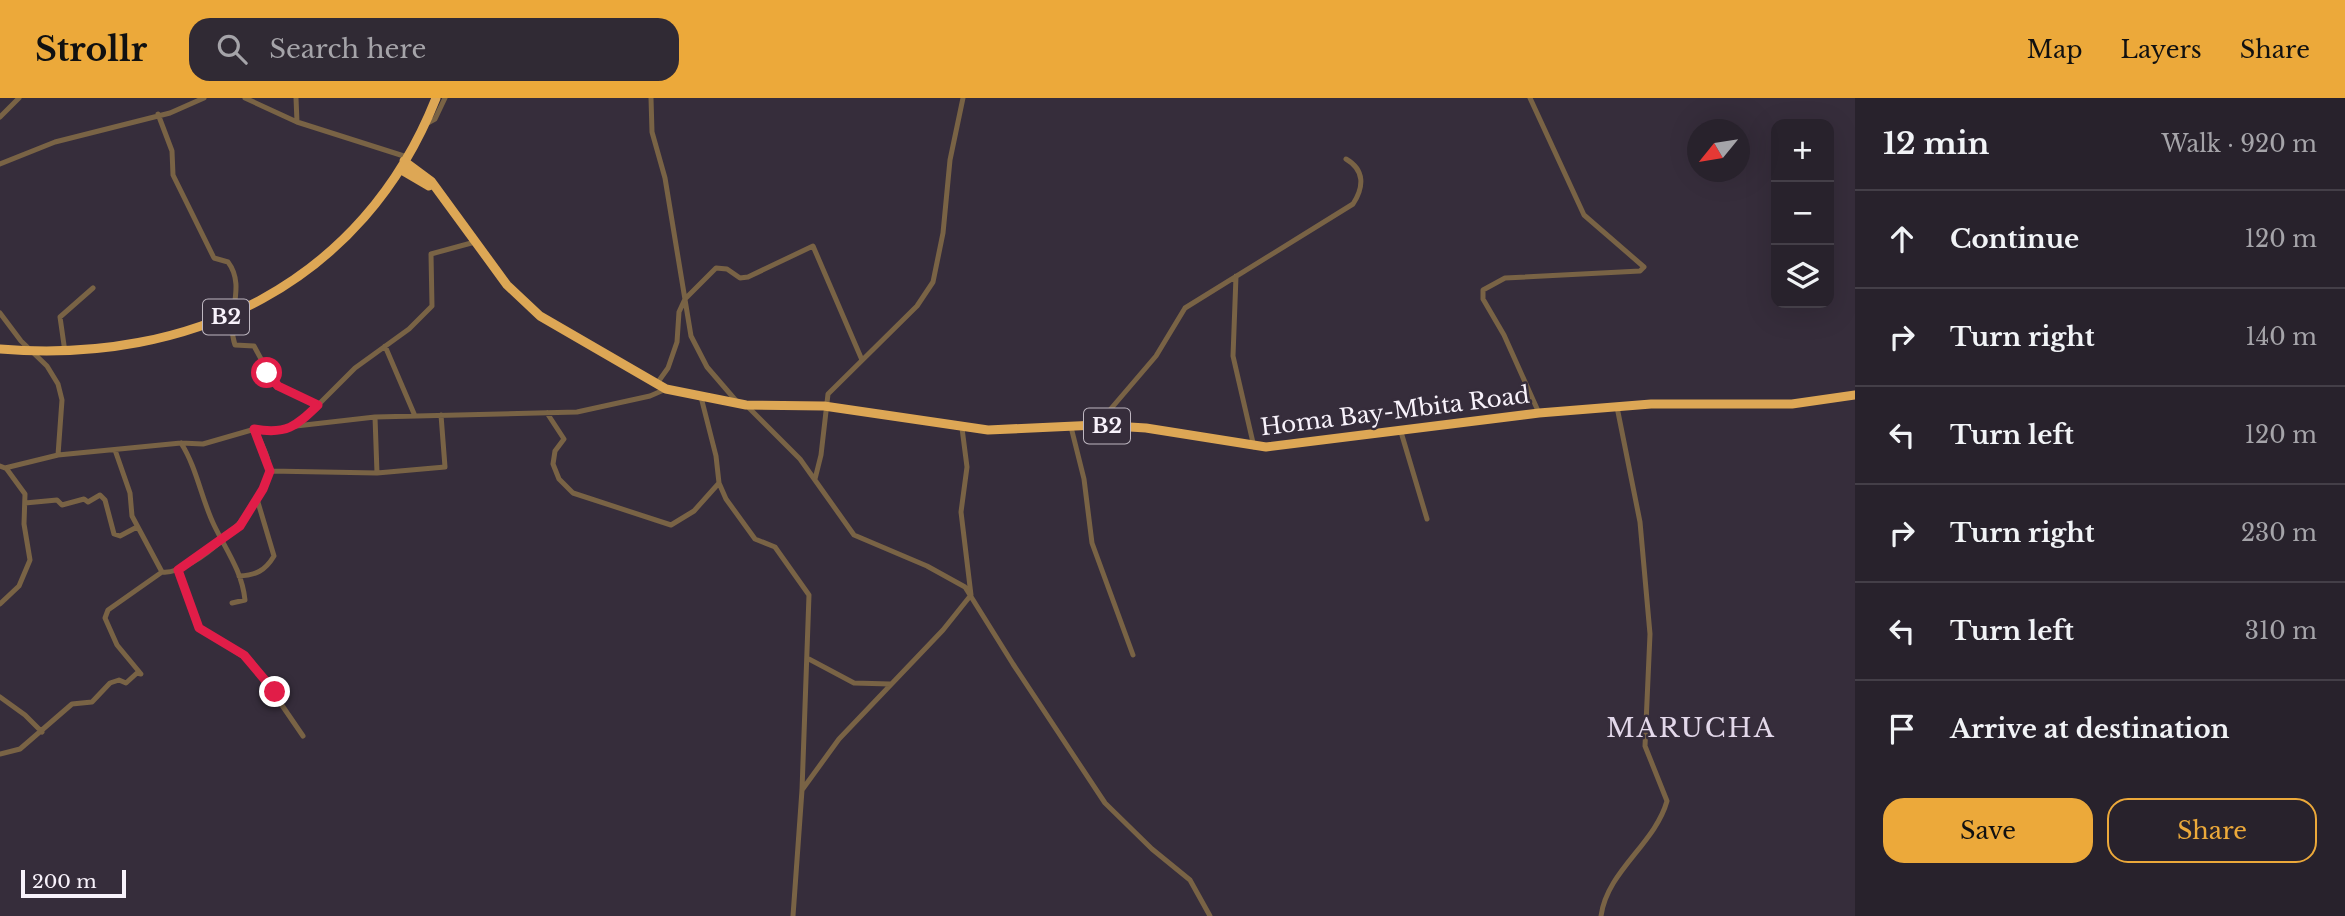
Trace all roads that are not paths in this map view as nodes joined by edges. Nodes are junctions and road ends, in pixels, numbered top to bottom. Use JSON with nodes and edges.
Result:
{"nodes":[{"id":1,"x":19,"y":98,"type":"edge"},
{"id":2,"x":204,"y":98,"type":"edge"},
{"id":3,"x":245,"y":98,"type":"edge"},
{"id":4,"x":296,"y":98,"type":"edge"},
{"id":5,"x":436,"y":98,"type":"edge"},
{"id":6,"x":445,"y":98,"type":"edge"},
{"id":7,"x":651,"y":98,"type":"edge"},
{"id":8,"x":963,"y":98,"type":"edge"},
{"id":9,"x":1530,"y":98,"type":"edge"},
{"id":10,"x":158,"y":114,"type":"junction"},
{"id":11,"x":0,"y":117,"type":"edge"},
{"id":12,"x":297,"y":122,"type":"junction"},
{"id":13,"x":424,"y":125,"type":"junction"},
{"id":14,"x":1346,"y":159,"type":"dead end"},
{"id":15,"x":403,"y":162,"type":"junction"},
{"id":16,"x":0,"y":164,"type":"edge"},
{"id":17,"x":475,"y":242,"type":"junction"},
{"id":18,"x":1236,"y":276,"type":"junction"},
{"id":19,"x":93,"y":288,"type":"dead end"},
{"id":20,"x":685,"y":299,"type":"junction"},
{"id":21,"x":0,"y":313,"type":"edge"},
{"id":22,"x":230,"y":316,"type":"junction"},
{"id":23,"x":385,"y":346,"type":"junction"},
{"id":24,"x":0,"y":349,"type":"edge"},
{"id":25,"x":35,"y":352,"type":"junction"},
{"id":26,"x":65,"y":352,"type":"junction"},
{"id":27,"x":862,"y":360,"type":"junction"},
{"id":28,"x":662,"y":385,"type":"junction"},
{"id":29,"x":1855,"y":395,"type":"edge"},
{"id":30,"x":701,"y":397,"type":"junction"},
{"id":31,"x":742,"y":404,"type":"junction"},
{"id":32,"x":318,"y":405,"type":"junction"},
{"id":33,"x":824,"y":406,"type":"junction"},
{"id":34,"x":1617,"y":407,"type":"junction"},
{"id":35,"x":547,"y":413,"type":"junction"},
{"id":36,"x":1539,"y":413,"type":"junction"},
{"id":37,"x":442,"y":415,"type":"junction"},
{"id":38,"x":415,"y":416,"type":"junction"},
{"id":39,"x":375,"y":417,"type":"junction"},
{"id":40,"x":1097,"y":425,"type":"junction"},
{"id":41,"x":296,"y":426,"type":"junction"},
{"id":42,"x":1071,"y":427,"type":"junction"},
{"id":43,"x":962,"y":428,"type":"junction"},
{"id":44,"x":254,"y":429,"type":"junction"},
{"id":45,"x":1401,"y":432,"type":"junction"},
{"id":46,"x":181,"y":443,"type":"junction"},
{"id":47,"x":1254,"y":447,"type":"junction"},
{"id":48,"x":115,"y":450,"type":"junction"},
{"id":49,"x":58,"y":455,"type":"junction"},
{"id":50,"x":2,"y":467,"type":"edge"},
{"id":51,"x":270,"y":471,"type":"junction"},
{"id":52,"x":376,"y":473,"type":"junction"},
{"id":53,"x":815,"y":479,"type":"junction"},
{"id":54,"x":719,"y":483,"type":"junction"},
{"id":55,"x":257,"y":499,"type":"junction"},
{"id":56,"x":25,"y":503,"type":"junction"},
{"id":57,"x":1427,"y":519,"type":"dead end"},
{"id":58,"x":136,"y":527,"type":"junction"},
{"id":59,"x":222,"y":539,"type":"junction"},
{"id":60,"x":178,"y":570,"type":"junction"},
{"id":61,"x":162,"y":572,"type":"junction"},
{"id":62,"x":239,"y":576,"type":"junction"},
{"id":63,"x":971,"y":595,"type":"junction"},
{"id":64,"x":232,"y":603,"type":"dead end"},
{"id":65,"x":0,"y":604,"type":"edge"},
{"id":66,"x":1133,"y":655,"type":"dead end"},
{"id":67,"x":807,"y":658,"type":"junction"},
{"id":68,"x":890,"y":684,"type":"junction"},
{"id":69,"x":0,"y":697,"type":"edge"},
{"id":70,"x":41,"y":732,"type":"junction"},
{"id":71,"x":303,"y":736,"type":"dead end"},
{"id":72,"x":0,"y":754,"type":"edge"},
{"id":73,"x":802,"y":790,"type":"junction"},
{"id":74,"x":793,"y":916,"type":"edge"},
{"id":75,"x":1210,"y":916,"type":"edge"},
{"id":76,"x":1601,"y":916,"type":"edge"}],
"edges":[{"from":1,"to":11,"type":"street"},
{"from":2,"to":10,"type":"street"},
{"from":3,"to":12,"type":"street"},
{"from":4,"to":12,"type":"street"},
{"from":5,"to":13,"type":"highway"},
{"from":6,"to":13,"type":"street"},
{"from":7,"to":20,"type":"street"},
{"from":8,"to":27,"type":"street"},
{"from":9,"to":36,"type":"street"},
{"from":10,"to":16,"type":"street"},
{"from":10,"to":22,"type":"street"},
{"from":12,"to":15,"type":"street"},
{"from":13,"to":15,"type":"highway"},
{"from":14,"to":18,"type":"street"},
{"from":15,"to":17,"type":"highway","name":"Homa Bay-Mbita Road","number":"B2"},
{"from":15,"to":22,"type":"highway","number":"B2"},
{"from":17,"to":23,"type":"street"},
{"from":17,"to":28,"type":"highway","name":"Homa Bay-Mbita Road","number":"B2"},
{"from":18,"to":40,"type":"street"},
{"from":18,"to":47,"type":"street"},
{"from":19,"to":26,"type":"street"},
{"from":20,"to":27,"type":"street"},
{"from":20,"to":28,"type":"street"},
{"from":20,"to":31,"type":"street"},
{"from":21,"to":25,"type":"street"},
{"from":22,"to":26,"type":"highway","number":"B2"},
{"from":22,"to":32,"type":"street"},
{"from":23,"to":32,"type":"street"},
{"from":23,"to":38,"type":"street"},
{"from":24,"to":25,"type":"highway","number":"B2"},
{"from":25,"to":26,"type":"highway","number":"B2"},
{"from":25,"to":49,"type":"street"},
{"from":27,"to":33,"type":"street"},
{"from":28,"to":30,"type":"highway","name":"Homa Bay-Mbita Road","number":"B2"},
{"from":28,"to":35,"type":"street"},
{"from":29,"to":34,"type":"highway","name":"Homa Bay-Mbita Road","number":"B2"},
{"from":30,"to":31,"type":"highway","name":"Homa Bay-Mbita Road","number":"B2"},
{"from":30,"to":54,"type":"street"},
{"from":31,"to":33,"type":"highway","name":"Homa Bay-Mbita Road","number":"B2"},
{"from":31,"to":53,"type":"street"},
{"from":32,"to":41,"type":"street"},
{"from":33,"to":43,"type":"highway","name":"Homa Bay-Mbita Road","number":"B2"},
{"from":33,"to":53,"type":"street"},
{"from":34,"to":36,"type":"highway","name":"Homa Bay-Mbita Road","number":"B2"},
{"from":34,"to":76,"type":"street"},
{"from":35,"to":37,"type":"street"},
{"from":35,"to":54,"type":"street"},
{"from":36,"to":45,"type":"highway","name":"Homa Bay-Mbita Road","number":"B2"},
{"from":37,"to":38,"type":"street"},
{"from":37,"to":52,"type":"street"},
{"from":38,"to":39,"type":"street"},
{"from":39,"to":41,"type":"street"},
{"from":39,"to":52,"type":"street"},
{"from":40,"to":42,"type":"highway","name":"Homa Bay-Mbita Road","number":"B2"},
{"from":40,"to":47,"type":"highway","name":"Homa Bay-Mbita Road","number":"B2"},
{"from":41,"to":44,"type":"street"},
{"from":42,"to":43,"type":"highway","name":"Homa Bay-Mbita Road","number":"B2"},
{"from":42,"to":66,"type":"street"},
{"from":43,"to":63,"type":"street"},
{"from":44,"to":46,"type":"street"},
{"from":44,"to":51,"type":"street"},
{"from":45,"to":47,"type":"highway","name":"Homa Bay-Mbita Road","number":"B2"},
{"from":45,"to":57,"type":"street"},
{"from":46,"to":48,"type":"street"},
{"from":46,"to":59,"type":"street"},
{"from":48,"to":49,"type":"street"},
{"from":48,"to":58,"type":"street"},
{"from":49,"to":50,"type":"street"},
{"from":50,"to":56,"type":"street"},
{"from":51,"to":52,"type":"street"},
{"from":51,"to":55,"type":"street"},
{"from":53,"to":63,"type":"street"},
{"from":54,"to":67,"type":"street"},
{"from":55,"to":59,"type":"street"},
{"from":55,"to":62,"type":"street"},
{"from":56,"to":58,"type":"street"},
{"from":56,"to":65,"type":"street"},
{"from":58,"to":61,"type":"street"},
{"from":59,"to":60,"type":"street"},
{"from":59,"to":62,"type":"street"},
{"from":60,"to":61,"type":"street"},
{"from":60,"to":71,"type":"street"},
{"from":61,"to":70,"type":"street"},
{"from":62,"to":64,"type":"street"},
{"from":63,"to":68,"type":"street"},
{"from":63,"to":75,"type":"street"},
{"from":67,"to":68,"type":"street"},
{"from":67,"to":73,"type":"street"},
{"from":68,"to":73,"type":"street"},
{"from":69,"to":70,"type":"street"},
{"from":70,"to":72,"type":"street"},
{"from":73,"to":74,"type":"street"}]}
